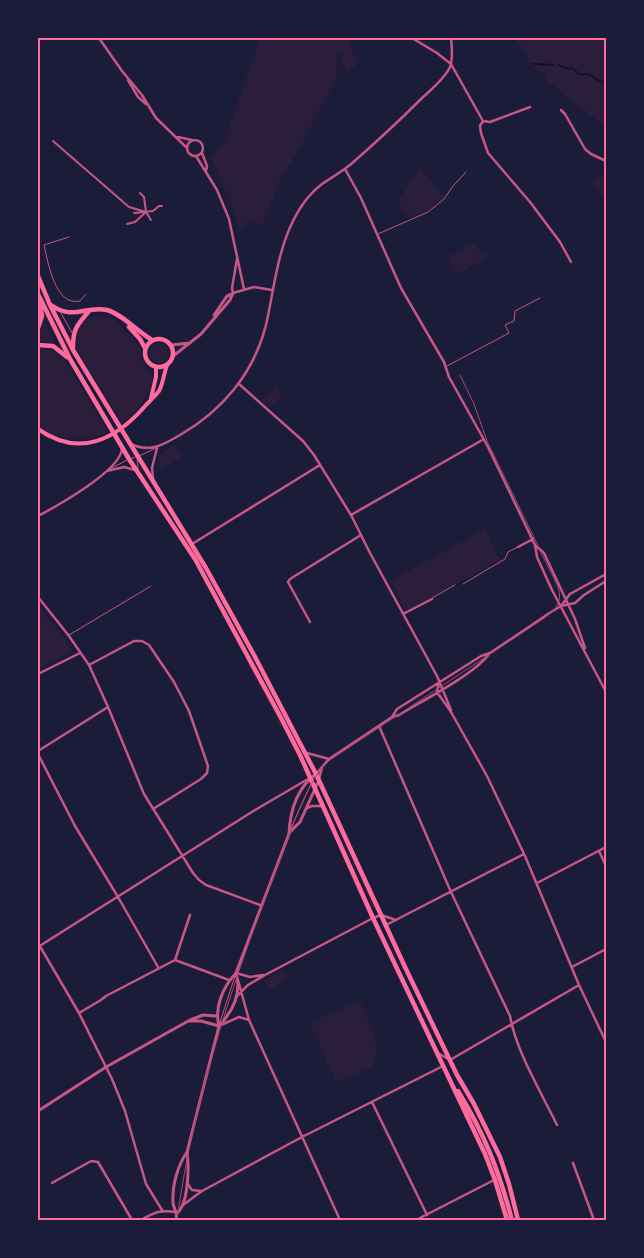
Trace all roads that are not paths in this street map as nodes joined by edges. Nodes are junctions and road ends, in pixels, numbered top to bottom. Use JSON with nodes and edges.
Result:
{"nodes":[{"id":1,"x":99,"y":38,"type":"edge"},
{"id":2,"x":412,"y":38,"type":"edge"},
{"id":3,"x":451,"y":38,"type":"edge"},
{"id":4,"x":451,"y":64,"type":"junction"},
{"id":5,"x":530,"y":107,"type":"dead end"},
{"id":6,"x":561,"y":110,"type":"dead end"},
{"id":7,"x":484,"y":121,"type":"junction"},
{"id":8,"x":176,"y":136,"type":"junction"},
{"id":9,"x":192,"y":140,"type":"junction"},
{"id":10,"x":53,"y":141,"type":"dead end"},
{"id":11,"x":187,"y":148,"type":"junction"},
{"id":12,"x":202,"y":152,"type":"junction"},
{"id":13,"x":196,"y":156,"type":"junction"},
{"id":14,"x":606,"y":161,"type":"edge"},
{"id":15,"x":345,"y":169,"type":"junction"},
{"id":16,"x":206,"y":170,"type":"junction"},
{"id":17,"x":466,"y":172,"type":"dead end"},
{"id":18,"x":140,"y":194,"type":"dead end"},
{"id":19,"x":162,"y":206,"type":"dead end"},
{"id":20,"x":146,"y":212,"type":"junction"},
{"id":21,"x":134,"y":213,"type":"dead end"},
{"id":22,"x":151,"y":220,"type":"dead end"},
{"id":23,"x":127,"y":224,"type":"dead end"},
{"id":24,"x":378,"y":234,"type":"junction"},
{"id":25,"x":69,"y":237,"type":"dead end"},
{"id":26,"x":237,"y":256,"type":"junction"},
{"id":27,"x":570,"y":262,"type":"dead end"},
{"id":28,"x":38,"y":276,"type":"edge"},
{"id":29,"x":244,"y":289,"type":"junction"},
{"id":30,"x":272,"y":290,"type":"junction"},
{"id":31,"x":233,"y":293,"type":"junction"},
{"id":32,"x":86,"y":294,"type":"dead end"},
{"id":33,"x":38,"y":296,"type":"edge"},
{"id":34,"x":540,"y":298,"type":"dead end"},
{"id":35,"x":50,"y":304,"type":"junction"},
{"id":36,"x":60,"y":311,"type":"junction"},
{"id":37,"x":89,"y":312,"type":"junction"},
{"id":38,"x":122,"y":319,"type":"junction"},
{"id":39,"x":38,"y":328,"type":"edge"},
{"id":40,"x":73,"y":336,"type":"junction"},
{"id":41,"x":152,"y":340,"type":"junction"},
{"id":42,"x":190,"y":343,"type":"junction"},
{"id":43,"x":38,"y":345,"type":"edge"},
{"id":44,"x":171,"y":345,"type":"junction"},
{"id":45,"x":145,"y":348,"type":"junction"},
{"id":46,"x":73,"y":350,"type":"junction"},
{"id":47,"x":172,"y":357,"type":"junction"},
{"id":48,"x":70,"y":360,"type":"junction"},
{"id":49,"x":167,"y":365,"type":"junction"},
{"id":50,"x":446,"y":366,"type":"junction"},
{"id":51,"x":156,"y":367,"type":"junction"},
{"id":52,"x":239,"y":384,"type":"junction"},
{"id":53,"x":150,"y":400,"type":"junction"},
{"id":54,"x":38,"y":430,"type":"edge"},
{"id":55,"x":484,"y":440,"type":"junction"},
{"id":56,"x":128,"y":441,"type":"junction"},
{"id":57,"x":121,"y":445,"type":"junction"},
{"id":58,"x":157,"y":448,"type":"junction"},
{"id":59,"x":137,"y":456,"type":"junction"},
{"id":60,"x":129,"y":458,"type":"junction"},
{"id":61,"x":320,"y":465,"type":"junction"},
{"id":62,"x":105,"y":472,"type":"junction"},
{"id":63,"x":138,"y":472,"type":"junction"},
{"id":64,"x":155,"y":485,"type":"junction"},
{"id":65,"x":38,"y":516,"type":"edge"},
{"id":66,"x":352,"y":516,"type":"junction"},
{"id":67,"x":360,"y":535,"type":"junction"},
{"id":68,"x":532,"y":539,"type":"junction"},
{"id":69,"x":191,"y":544,"type":"junction"},
{"id":70,"x":535,"y":545,"type":"junction"},
{"id":71,"x":518,"y":547,"type":"joint"},
{"id":72,"x":606,"y":574,"type":"edge"},
{"id":73,"x":606,"y":581,"type":"edge"},
{"id":74,"x":462,"y":584,"type":"dead end"},
{"id":75,"x":455,"y":585,"type":"dead end"},
{"id":76,"x":151,"y":586,"type":"dead end"},
{"id":77,"x":38,"y":597,"type":"edge"},
{"id":78,"x":432,"y":599,"type":"joint"},
{"id":79,"x":565,"y":599,"type":"junction"},
{"id":80,"x":568,"y":605,"type":"junction"},
{"id":81,"x":561,"y":606,"type":"junction"},
{"id":82,"x":403,"y":614,"type":"junction"},
{"id":83,"x":310,"y":622,"type":"dead end"},
{"id":84,"x":69,"y":636,"type":"junction"},
{"id":85,"x":80,"y":653,"type":"junction"},
{"id":86,"x":490,"y":653,"type":"junction"},
{"id":87,"x":589,"y":657,"type":"junction"},
{"id":88,"x":89,"y":665,"type":"junction"},
{"id":89,"x":38,"y":674,"type":"edge"},
{"id":90,"x":439,"y":682,"type":"junction"},
{"id":91,"x":443,"y":688,"type":"junction"},
{"id":92,"x":437,"y":692,"type":"junction"},
{"id":93,"x":606,"y":692,"type":"edge"},
{"id":94,"x":108,"y":707,"type":"junction"},
{"id":95,"x":451,"y":712,"type":"junction"},
{"id":96,"x":392,"y":717,"type":"junction"},
{"id":97,"x":379,"y":726,"type":"junction"},
{"id":98,"x":38,"y":751,"type":"edge"},
{"id":99,"x":305,"y":752,"type":"junction"},
{"id":100,"x":38,"y":754,"type":"edge"},
{"id":101,"x":330,"y":759,"type":"junction"},
{"id":102,"x":322,"y":766,"type":"junction"},
{"id":103,"x":316,"y":774,"type":"junction"},
{"id":104,"x":311,"y":780,"type":"junction"},
{"id":105,"x":319,"y":780,"type":"junction"},
{"id":106,"x":315,"y":791,"type":"junction"},
{"id":107,"x":307,"y":792,"type":"junction"},
{"id":108,"x":322,"y":806,"type":"junction"},
{"id":109,"x":307,"y":808,"type":"junction"},
{"id":110,"x":153,"y":809,"type":"junction"},
{"id":111,"x":289,"y":834,"type":"junction"},
{"id":112,"x":606,"y":847,"type":"edge"},
{"id":113,"x":599,"y":851,"type":"junction"},
{"id":114,"x":524,"y":854,"type":"junction"},
{"id":115,"x":183,"y":856,"type":"junction"},
{"id":116,"x":606,"y":866,"type":"edge"},
{"id":117,"x":536,"y":883,"type":"junction"},
{"id":118,"x":451,"y":892,"type":"junction"},
{"id":119,"x":118,"y":897,"type":"junction"},
{"id":120,"x":260,"y":906,"type":"junction"},
{"id":121,"x":190,"y":915,"type":"dead end"},
{"id":122,"x":381,"y":915,"type":"junction"},
{"id":123,"x":373,"y":918,"type":"junction"},
{"id":124,"x":396,"y":920,"type":"junction"},
{"id":125,"x":386,"y":925,"type":"junction"},
{"id":126,"x":38,"y":945,"type":"edge"},
{"id":127,"x":606,"y":949,"type":"edge"},
{"id":128,"x":175,"y":960,"type":"junction"},
{"id":129,"x":158,"y":967,"type":"junction"},
{"id":130,"x":572,"y":967,"type":"junction"},
{"id":131,"x":236,"y":973,"type":"junction"},
{"id":132,"x":264,"y":975,"type":"junction"},
{"id":133,"x":229,"y":980,"type":"junction"},
{"id":134,"x":238,"y":980,"type":"junction"},
{"id":135,"x":580,"y":985,"type":"junction"},
{"id":136,"x":242,"y":990,"type":"junction"},
{"id":137,"x":236,"y":998,"type":"junction"},
{"id":138,"x":79,"y":1013,"type":"junction"},
{"id":139,"x":222,"y":1015,"type":"junction"},
{"id":140,"x":216,"y":1016,"type":"junction"},
{"id":141,"x":249,"y":1020,"type":"junction"},
{"id":142,"x":186,"y":1022,"type":"junction"},
{"id":143,"x":511,"y":1024,"type":"junction"},
{"id":144,"x":219,"y":1026,"type":"junction"},
{"id":145,"x":606,"y":1042,"type":"edge"},
{"id":146,"x":438,"y":1052,"type":"junction"},
{"id":147,"x":450,"y":1060,"type":"junction"},
{"id":148,"x":444,"y":1065,"type":"junction"},
{"id":149,"x":106,"y":1067,"type":"junction"},
{"id":150,"x":450,"y":1077,"type":"junction"},
{"id":151,"x":464,"y":1088,"type":"junction"},
{"id":152,"x":372,"y":1102,"type":"junction"},
{"id":153,"x":38,"y":1111,"type":"edge"},
{"id":154,"x":473,"y":1116,"type":"junction"},
{"id":155,"x":557,"y":1125,"type":"dead end"},
{"id":156,"x":302,"y":1137,"type":"junction"},
{"id":157,"x":187,"y":1152,"type":"junction"},
{"id":158,"x":573,"y":1163,"type":"dead end"},
{"id":159,"x":495,"y":1180,"type":"junction"},
{"id":160,"x":187,"y":1181,"type":"junction"},
{"id":161,"x":52,"y":1183,"type":"dead end"},
{"id":162,"x":202,"y":1191,"type":"junction"},
{"id":163,"x":183,"y":1205,"type":"junction"},
{"id":164,"x":162,"y":1210,"type":"junction"},
{"id":165,"x":177,"y":1212,"type":"junction"},
{"id":166,"x":427,"y":1215,"type":"junction"},
{"id":167,"x":132,"y":1220,"type":"edge"},
{"id":168,"x":141,"y":1220,"type":"edge"},
{"id":169,"x":176,"y":1220,"type":"edge"},
{"id":170,"x":340,"y":1220,"type":"edge"},
{"id":171,"x":416,"y":1220,"type":"edge"},
{"id":172,"x":507,"y":1220,"type":"edge"},
{"id":173,"x":512,"y":1220,"type":"edge"},
{"id":174,"x":518,"y":1220,"type":"edge"},
{"id":175,"x":594,"y":1220,"type":"edge"}],
"edges":[{"from":1,"to":8,"type":"street"},
{"from":2,"to":4,"type":"street"},
{"from":3,"to":4,"type":"street"},
{"from":4,"to":7,"type":"street"},
{"from":4,"to":15,"type":"street"},
{"from":5,"to":7,"type":"street"},
{"from":6,"to":14,"type":"street"},
{"from":7,"to":27,"type":"street"},
{"from":8,"to":9,"type":"street"},
{"from":8,"to":11,"type":"street"},
{"from":9,"to":11,"type":"street"},
{"from":9,"to":12,"type":"street"},
{"from":10,"to":20,"type":"street"},
{"from":11,"to":13,"type":"street"},
{"from":12,"to":13,"type":"street"},
{"from":12,"to":16,"type":"street"},
{"from":13,"to":16,"type":"street"},
{"from":15,"to":24,"type":"street"},
{"from":15,"to":30,"type":"street"},
{"from":16,"to":26,"type":"street"},
{"from":17,"to":24,"type":"lane"},
{"from":18,"to":20,"type":"street"},
{"from":19,"to":20,"type":"street"},
{"from":20,"to":21,"type":"street"},
{"from":20,"to":22,"type":"street"},
{"from":20,"to":23,"type":"street"},
{"from":24,"to":50,"type":"street"},
{"from":25,"to":32,"type":"lane"},
{"from":26,"to":29,"type":"street"},
{"from":26,"to":31,"type":"street"},
{"from":28,"to":35,"type":"main road"},
{"from":29,"to":30,"type":"street"},
{"from":29,"to":31,"type":"street"},
{"from":30,"to":52,"type":"street"},
{"from":31,"to":42,"type":"street"},
{"from":33,"to":39,"type":"main road"},
{"from":33,"to":48,"type":"main road"},
{"from":34,"to":50,"type":"lane"},
{"from":35,"to":36,"type":"main road"},
{"from":35,"to":46,"type":"main road"},
{"from":36,"to":37,"type":"main road"},
{"from":36,"to":40,"type":"lane"},
{"from":37,"to":38,"type":"main road"},
{"from":37,"to":40,"type":"main road"},
{"from":38,"to":41,"type":"main road"},
{"from":38,"to":45,"type":"main road"},
{"from":40,"to":46,"type":"main road"},
{"from":41,"to":44,"type":"main road"},
{"from":41,"to":45,"type":"main road"},
{"from":42,"to":44,"type":"street"},
{"from":42,"to":47,"type":"street"},
{"from":43,"to":48,"type":"main road"},
{"from":44,"to":47,"type":"main road"},
{"from":45,"to":51,"type":"main road"},
{"from":46,"to":56,"type":"main road"},
{"from":47,"to":49,"type":"main road"},
{"from":48,"to":57,"type":"main road"},
{"from":49,"to":51,"type":"main road"},
{"from":49,"to":53,"type":"main road"},
{"from":50,"to":55,"type":"street"},
{"from":51,"to":53,"type":"main road"},
{"from":52,"to":58,"type":"street"},
{"from":52,"to":61,"type":"street"},
{"from":53,"to":54,"type":"main road"},
{"from":55,"to":66,"type":"street"},
{"from":55,"to":68,"type":"street"},
{"from":56,"to":58,"type":"street"},
{"from":56,"to":59,"type":"main road"},
{"from":57,"to":60,"type":"main road"},
{"from":57,"to":62,"type":"street"},
{"from":58,"to":59,"type":"lane"},
{"from":58,"to":64,"type":"street"},
{"from":59,"to":60,"type":"lane"},
{"from":59,"to":63,"type":"lane"},
{"from":59,"to":64,"type":"main road"},
{"from":60,"to":62,"type":"lane"},
{"from":60,"to":63,"type":"main road"},
{"from":61,"to":66,"type":"street"},
{"from":61,"to":69,"type":"street"},
{"from":62,"to":63,"type":"street"},
{"from":62,"to":65,"type":"street"},
{"from":63,"to":104,"type":"main road"},
{"from":64,"to":69,"type":"main road"},
{"from":66,"to":67,"type":"street"},
{"from":67,"to":82,"type":"street"},
{"from":67,"to":83,"type":"street"},
{"from":68,"to":70,"type":"street"},
{"from":68,"to":71,"type":"street"},
{"from":69,"to":99,"type":"main road"},
{"from":70,"to":79,"type":"street"},
{"from":70,"to":81,"type":"street"},
{"from":71,"to":74,"type":"lane"},
{"from":72,"to":79,"type":"street"},
{"from":73,"to":80,"type":"street"},
{"from":75,"to":78,"type":"lane"},
{"from":76,"to":84,"type":"lane"},
{"from":77,"to":84,"type":"street"},
{"from":78,"to":82,"type":"street"},
{"from":79,"to":80,"type":"street"},
{"from":79,"to":81,"type":"street"},
{"from":80,"to":81,"type":"street"},
{"from":80,"to":87,"type":"street"},
{"from":81,"to":86,"type":"street"},
{"from":81,"to":87,"type":"street"},
{"from":82,"to":90,"type":"street"},
{"from":84,"to":85,"type":"street"},
{"from":85,"to":88,"type":"street"},
{"from":85,"to":89,"type":"street"},
{"from":86,"to":90,"type":"street"},
{"from":86,"to":91,"type":"street"},
{"from":87,"to":93,"type":"street"},
{"from":88,"to":94,"type":"street"},
{"from":88,"to":110,"type":"street"},
{"from":90,"to":91,"type":"street"},
{"from":90,"to":92,"type":"street"},
{"from":90,"to":96,"type":"street"},
{"from":91,"to":92,"type":"street"},
{"from":91,"to":95,"type":"street"},
{"from":92,"to":95,"type":"street"},
{"from":92,"to":96,"type":"street"},
{"from":94,"to":98,"type":"street"},
{"from":94,"to":110,"type":"street"},
{"from":95,"to":114,"type":"street"},
{"from":96,"to":97,"type":"street"},
{"from":97,"to":101,"type":"street"},
{"from":97,"to":118,"type":"street"},
{"from":99,"to":101,"type":"street"},
{"from":99,"to":103,"type":"main road"},
{"from":100,"to":119,"type":"street"},
{"from":101,"to":102,"type":"street"},
{"from":102,"to":103,"type":"street"},
{"from":102,"to":105,"type":"street"},
{"from":103,"to":104,"type":"street"},
{"from":103,"to":105,"type":"main road"},
{"from":104,"to":106,"type":"main road"},
{"from":104,"to":107,"type":"lane"},
{"from":104,"to":107,"type":"lane"},
{"from":104,"to":111,"type":"street"},
{"from":104,"to":115,"type":"street"},
{"from":105,"to":106,"type":"street"},
{"from":105,"to":122,"type":"main road"},
{"from":106,"to":108,"type":"main road"},
{"from":106,"to":109,"type":"street"},
{"from":107,"to":111,"type":"lane"},
{"from":108,"to":109,"type":"street"},
{"from":108,"to":123,"type":"main road"},
{"from":109,"to":111,"type":"street"},
{"from":110,"to":115,"type":"street"},
{"from":111,"to":120,"type":"street"},
{"from":112,"to":113,"type":"street"},
{"from":113,"to":116,"type":"street"},
{"from":113,"to":117,"type":"street"},
{"from":114,"to":117,"type":"street"},
{"from":114,"to":118,"type":"street"},
{"from":115,"to":119,"type":"street"},
{"from":115,"to":120,"type":"street"},
{"from":117,"to":130,"type":"street"},
{"from":118,"to":124,"type":"street"},
{"from":118,"to":143,"type":"street"},
{"from":119,"to":126,"type":"street"},
{"from":119,"to":129,"type":"street"},
{"from":120,"to":131,"type":"street"},
{"from":121,"to":128,"type":"street"},
{"from":122,"to":123,"type":"street"},
{"from":122,"to":124,"type":"street"},
{"from":122,"to":125,"type":"main road"},
{"from":123,"to":132,"type":"street"},
{"from":123,"to":146,"type":"main road"},
{"from":124,"to":125,"type":"street"},
{"from":125,"to":147,"type":"main road"},
{"from":126,"to":138,"type":"street"},
{"from":127,"to":130,"type":"street"},
{"from":128,"to":129,"type":"street"},
{"from":128,"to":133,"type":"street"},
{"from":129,"to":138,"type":"street"},
{"from":130,"to":135,"type":"street"},
{"from":131,"to":132,"type":"street"},
{"from":131,"to":133,"type":"street"},
{"from":131,"to":134,"type":"street"},
{"from":131,"to":139,"type":"lane"},
{"from":132,"to":136,"type":"street"},
{"from":133,"to":140,"type":"street"},
{"from":134,"to":136,"type":"street"},
{"from":134,"to":137,"type":"street"},
{"from":135,"to":143,"type":"street"},
{"from":135,"to":145,"type":"street"},
{"from":136,"to":137,"type":"street"},
{"from":136,"to":141,"type":"street"},
{"from":137,"to":144,"type":"street"},
{"from":138,"to":149,"type":"street"},
{"from":139,"to":140,"type":"lane"},
{"from":139,"to":144,"type":"lane"},
{"from":140,"to":142,"type":"street"},
{"from":140,"to":144,"type":"street"},
{"from":141,"to":144,"type":"street"},
{"from":141,"to":156,"type":"street"},
{"from":142,"to":144,"type":"street"},
{"from":142,"to":149,"type":"street"},
{"from":143,"to":147,"type":"street"},
{"from":143,"to":155,"type":"street"},
{"from":144,"to":157,"type":"street"},
{"from":146,"to":147,"type":"street"},
{"from":146,"to":148,"type":"main road"},
{"from":147,"to":151,"type":"main road"},
{"from":148,"to":150,"type":"main road"},
{"from":148,"to":152,"type":"street"},
{"from":149,"to":153,"type":"street"},
{"from":149,"to":164,"type":"street"},
{"from":150,"to":154,"type":"main road"},
{"from":150,"to":159,"type":"main road"},
{"from":151,"to":154,"type":"main road"},
{"from":151,"to":174,"type":"main road"},
{"from":152,"to":156,"type":"street"},
{"from":152,"to":166,"type":"street"},
{"from":154,"to":173,"type":"main road"},
{"from":156,"to":162,"type":"street"},
{"from":156,"to":170,"type":"street"},
{"from":157,"to":160,"type":"street"},
{"from":157,"to":165,"type":"street"},
{"from":158,"to":175,"type":"street"},
{"from":159,"to":166,"type":"street"},
{"from":159,"to":172,"type":"main road"},
{"from":160,"to":162,"type":"street"},
{"from":160,"to":163,"type":"street"},
{"from":161,"to":167,"type":"street"},
{"from":162,"to":163,"type":"street"},
{"from":163,"to":165,"type":"street"},
{"from":164,"to":165,"type":"street"},
{"from":164,"to":168,"type":"street"},
{"from":165,"to":169,"type":"street"},
{"from":166,"to":171,"type":"street"}]}
